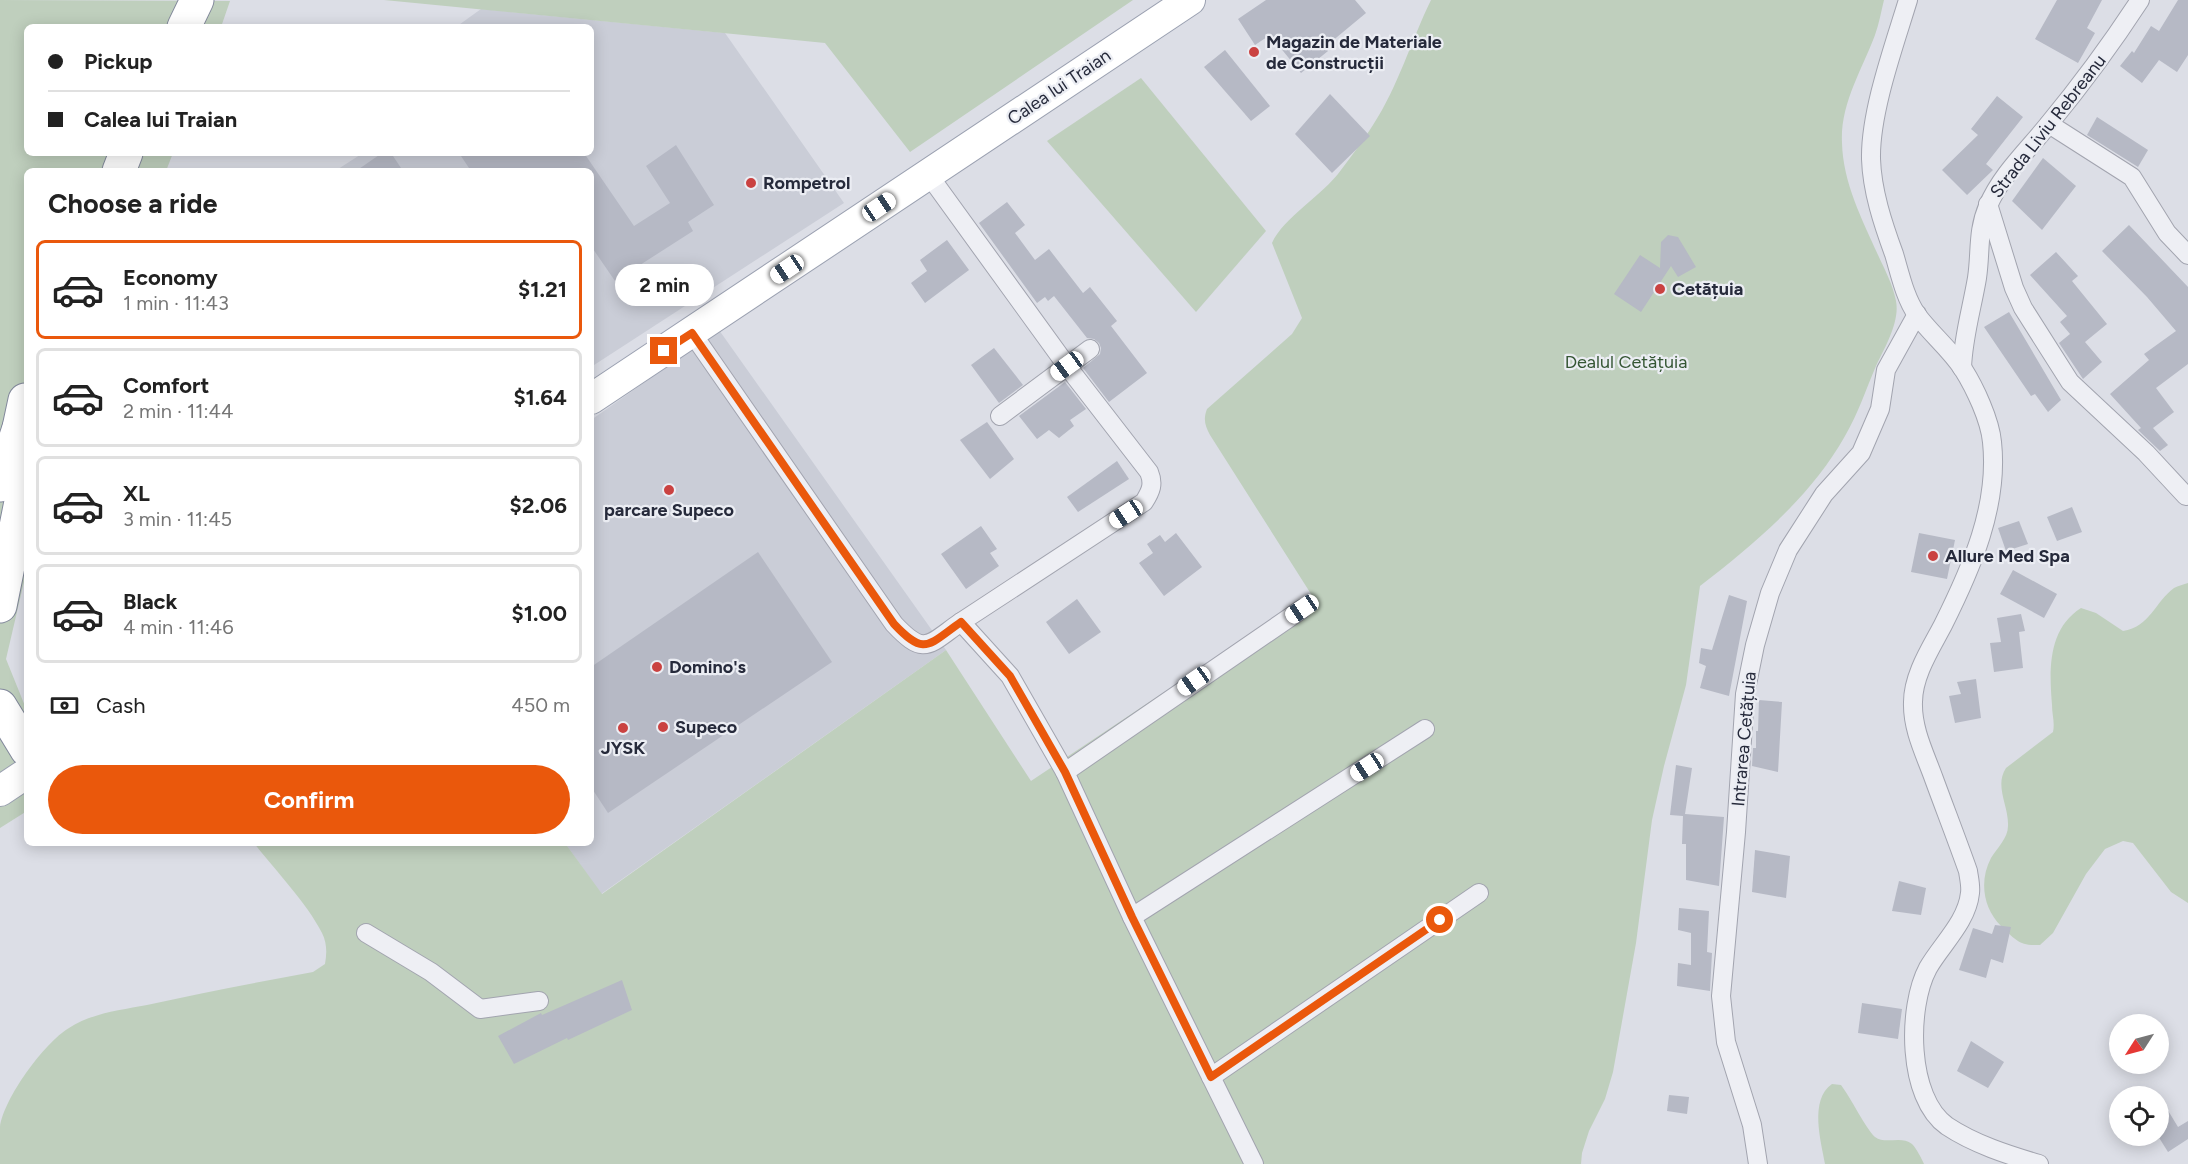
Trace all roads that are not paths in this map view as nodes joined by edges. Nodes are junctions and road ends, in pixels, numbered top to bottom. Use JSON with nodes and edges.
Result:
{"nodes":[{"id":1,"x":197,"y":0,"type":"edge"},
{"id":2,"x":1190,"y":0,"type":"edge"},
{"id":3,"x":1908,"y":0,"type":"edge"},
{"id":4,"x":2140,"y":0,"type":"edge"},
{"id":5,"x":185,"y":24,"type":"edge"},
{"id":6,"x":2049,"y":124,"type":"junction"},
{"id":7,"x":928,"y":174,"type":"junction"},
{"id":8,"x":1988,"y":204,"type":"junction"},
{"id":9,"x":2188,"y":255,"type":"edge"},
{"id":10,"x":1917,"y":314,"type":"junction"},
{"id":11,"x":692,"y":333,"type":"junction"},
{"id":12,"x":1090,"y":349,"type":"dead end"},
{"id":13,"x":1067,"y":366,"type":"junction"},
{"id":14,"x":1962,"y":368,"type":"junction"},
{"id":15,"x":594,"y":397,"type":"edge"},
{"id":16,"x":1000,"y":416,"type":"dead end"},
{"id":17,"x":18,"y":418,"type":"edge"},
{"id":18,"x":24,"y":442,"type":"edge"},
{"id":19,"x":0,"y":485,"type":"edge"},
{"id":20,"x":24,"y":487,"type":"edge"},
{"id":21,"x":2186,"y":496,"type":"dead end"},
{"id":22,"x":0,"y":606,"type":"edge"},
{"id":23,"x":1302,"y":609,"type":"dead end"},
{"id":24,"x":961,"y":622,"type":"junction"},
{"id":25,"x":0,"y":706,"type":"edge"},
{"id":26,"x":1425,"y":729,"type":"dead end"},
{"id":27,"x":24,"y":745,"type":"edge"},
{"id":28,"x":1065,"y":772,"type":"junction"},
{"id":29,"x":24,"y":775,"type":"edge"},
{"id":30,"x":0,"y":791,"type":"edge"},
{"id":31,"x":1479,"y":893,"type":"dead end"},
{"id":32,"x":1132,"y":917,"type":"junction"},
{"id":33,"x":366,"y":933,"type":"dead end"},
{"id":34,"x":539,"y":1001,"type":"dead end"},
{"id":35,"x":1211,"y":1077,"type":"junction"},
{"id":36,"x":1254,"y":1164,"type":"edge"},
{"id":37,"x":1758,"y":1164,"type":"edge"},
{"id":38,"x":2039,"y":1164,"type":"edge"}],
"edges":[{"from":1,"to":5,"type":"highway"},
{"from":2,"to":7,"type":"main road","name":"Calea lui Traian"},
{"from":3,"to":10,"type":"street"},
{"from":4,"to":6,"type":"street","name":"Strada Liviu Rebreanu"},
{"from":6,"to":8,"type":"street","name":"Strada Liviu Rebreanu"},
{"from":6,"to":9,"type":"street"},
{"from":7,"to":11,"type":"main road","name":"Calea lui Traian"},
{"from":7,"to":13,"type":"street"},
{"from":8,"to":14,"type":"street","name":"Strada Liviu Rebreanu"},
{"from":8,"to":21,"type":"street"},
{"from":10,"to":14,"type":"street"},
{"from":10,"to":37,"type":"street","name":"Intrarea Cetățuia"},
{"from":11,"to":15,"type":"main road","name":"Calea lui Traian"},
{"from":11,"to":24,"type":"street"},
{"from":12,"to":13,"type":"street"},
{"from":13,"to":16,"type":"street"},
{"from":13,"to":24,"type":"street"},
{"from":14,"to":38,"type":"street"},
{"from":17,"to":18,"type":"highway"},
{"from":17,"to":19,"type":"highway"},
{"from":20,"to":22,"type":"highway"},
{"from":23,"to":28,"type":"street"},
{"from":24,"to":28,"type":"street"},
{"from":25,"to":27,"type":"highway"},
{"from":26,"to":32,"type":"street"},
{"from":28,"to":32,"type":"street"},
{"from":29,"to":30,"type":"main road"},
{"from":31,"to":35,"type":"street"},
{"from":32,"to":35,"type":"street"},
{"from":33,"to":34,"type":"street"},
{"from":35,"to":36,"type":"street"}]}
